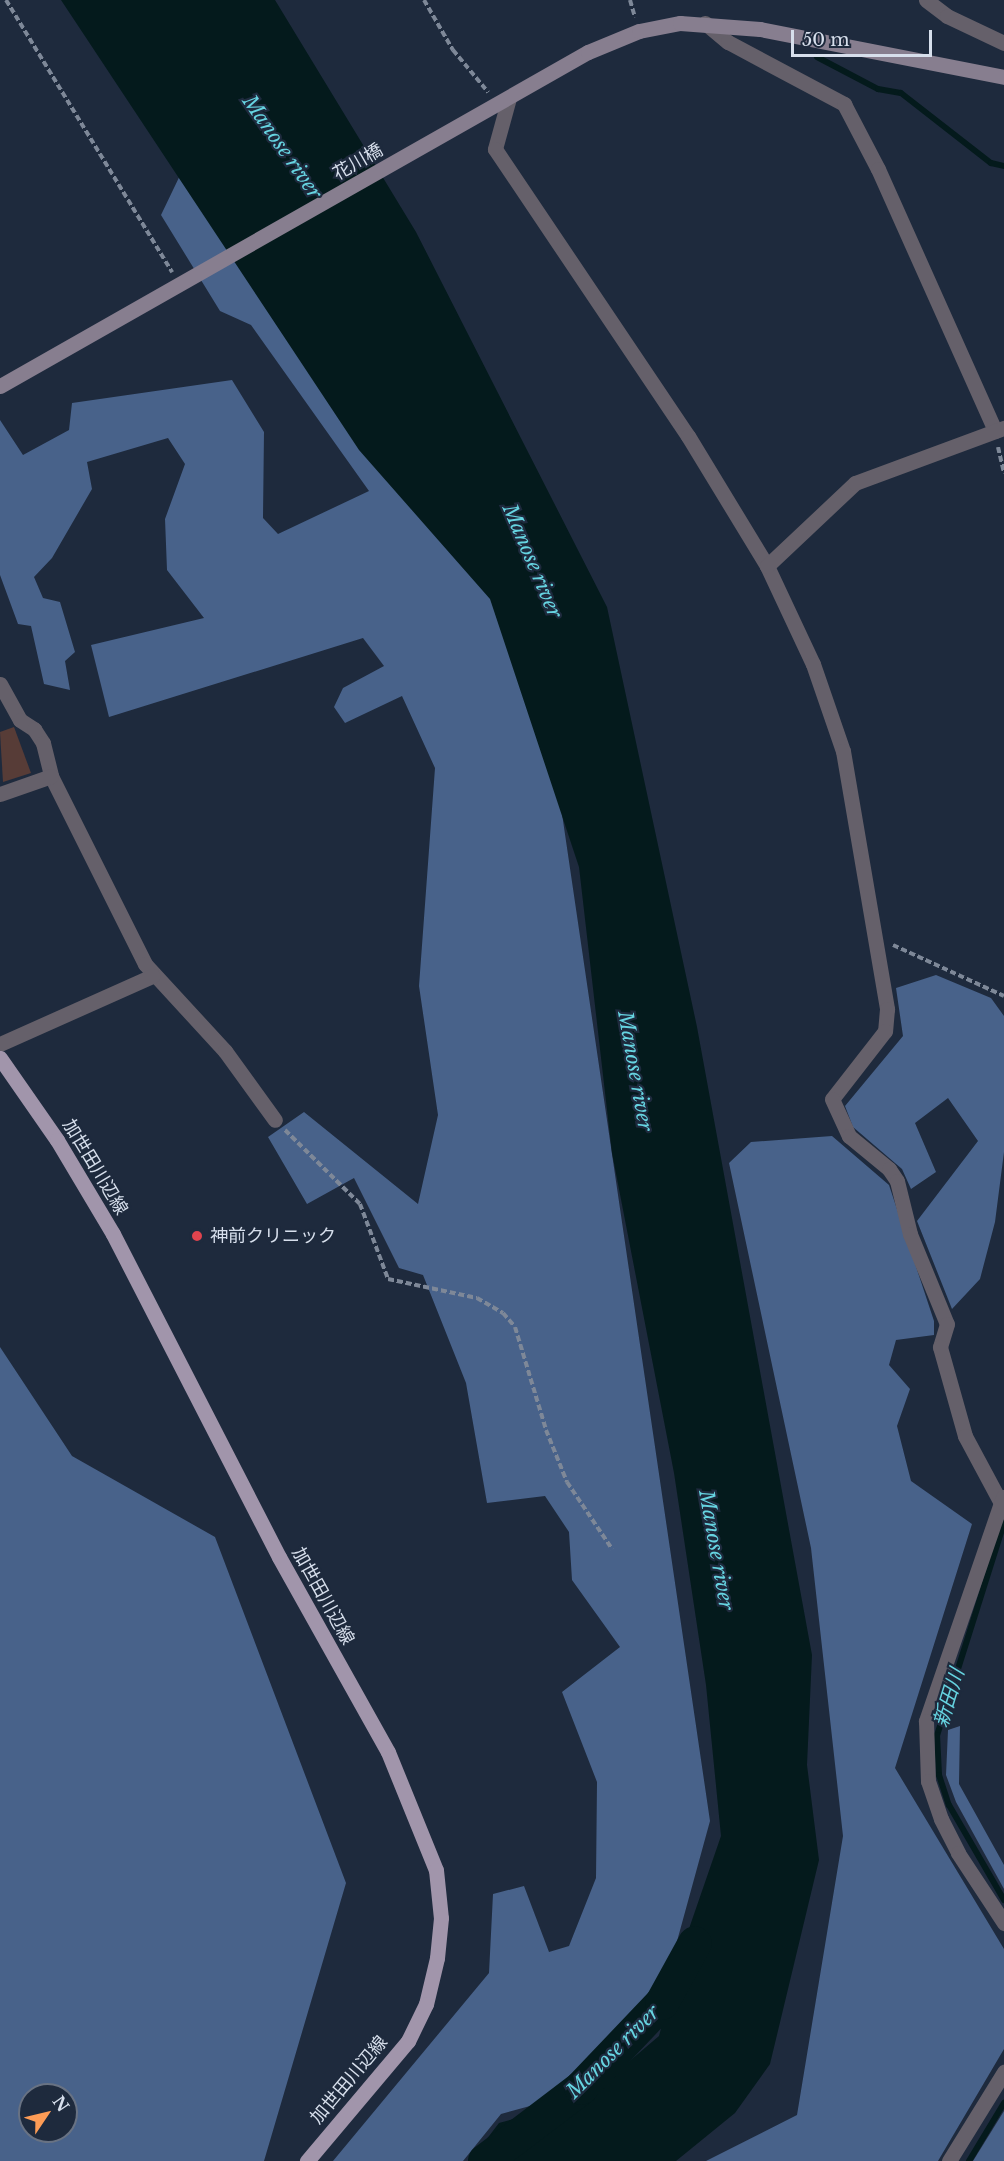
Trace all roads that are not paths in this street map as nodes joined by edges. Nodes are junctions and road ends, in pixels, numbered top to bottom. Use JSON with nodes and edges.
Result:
{"nodes":[{"id":1,"x":926,"y":0,"type":"edge"},
{"id":2,"x":705,"y":23,"type":"junction"},
{"id":3,"x":1004,"y":43,"type":"edge"},
{"id":4,"x":1004,"y":77,"type":"edge"},
{"id":5,"x":509,"y":98,"type":"junction"},
{"id":6,"x":0,"y":386,"type":"edge"},
{"id":7,"x":999,"y":429,"type":"edge"},
{"id":8,"x":767,"y":566,"type":"junction"},
{"id":9,"x":0,"y":684,"type":"edge"},
{"id":10,"x":51,"y":776,"type":"junction"},
{"id":11,"x":0,"y":794,"type":"edge"},
{"id":12,"x":152,"y":976,"type":"junction"},
{"id":13,"x":0,"y":1044,"type":"edge"},
{"id":14,"x":0,"y":1058,"type":"edge"},
{"id":15,"x":274,"y":1120,"type":"road end"},
{"id":16,"x":1003,"y":1499,"type":"edge"},
{"id":17,"x":1004,"y":1923,"type":"edge"},
{"id":18,"x":1004,"y":2072,"type":"edge"},
{"id":19,"x":307,"y":2161,"type":"edge"},
{"id":20,"x":949,"y":2161,"type":"edge"}],
"edges":[{"from":1,"to":3,"type":"street"},
{"from":2,"to":4,"type":"street","name":"花川橋"},
{"from":2,"to":5,"type":"street","name":"花川橋"},
{"from":2,"to":7,"type":"street"},
{"from":5,"to":6,"type":"street","name":"花川橋"},
{"from":5,"to":8,"type":"street"},
{"from":7,"to":8,"type":"street"},
{"from":8,"to":16,"type":"street"},
{"from":9,"to":10,"type":"street"},
{"from":10,"to":11,"type":"street"},
{"from":10,"to":12,"type":"street"},
{"from":12,"to":13,"type":"street"},
{"from":12,"to":15,"type":"street"},
{"from":14,"to":19,"type":"main road","name":"加世田川辺線"},
{"from":16,"to":17,"type":"street"},
{"from":18,"to":20,"type":"street"}]}
